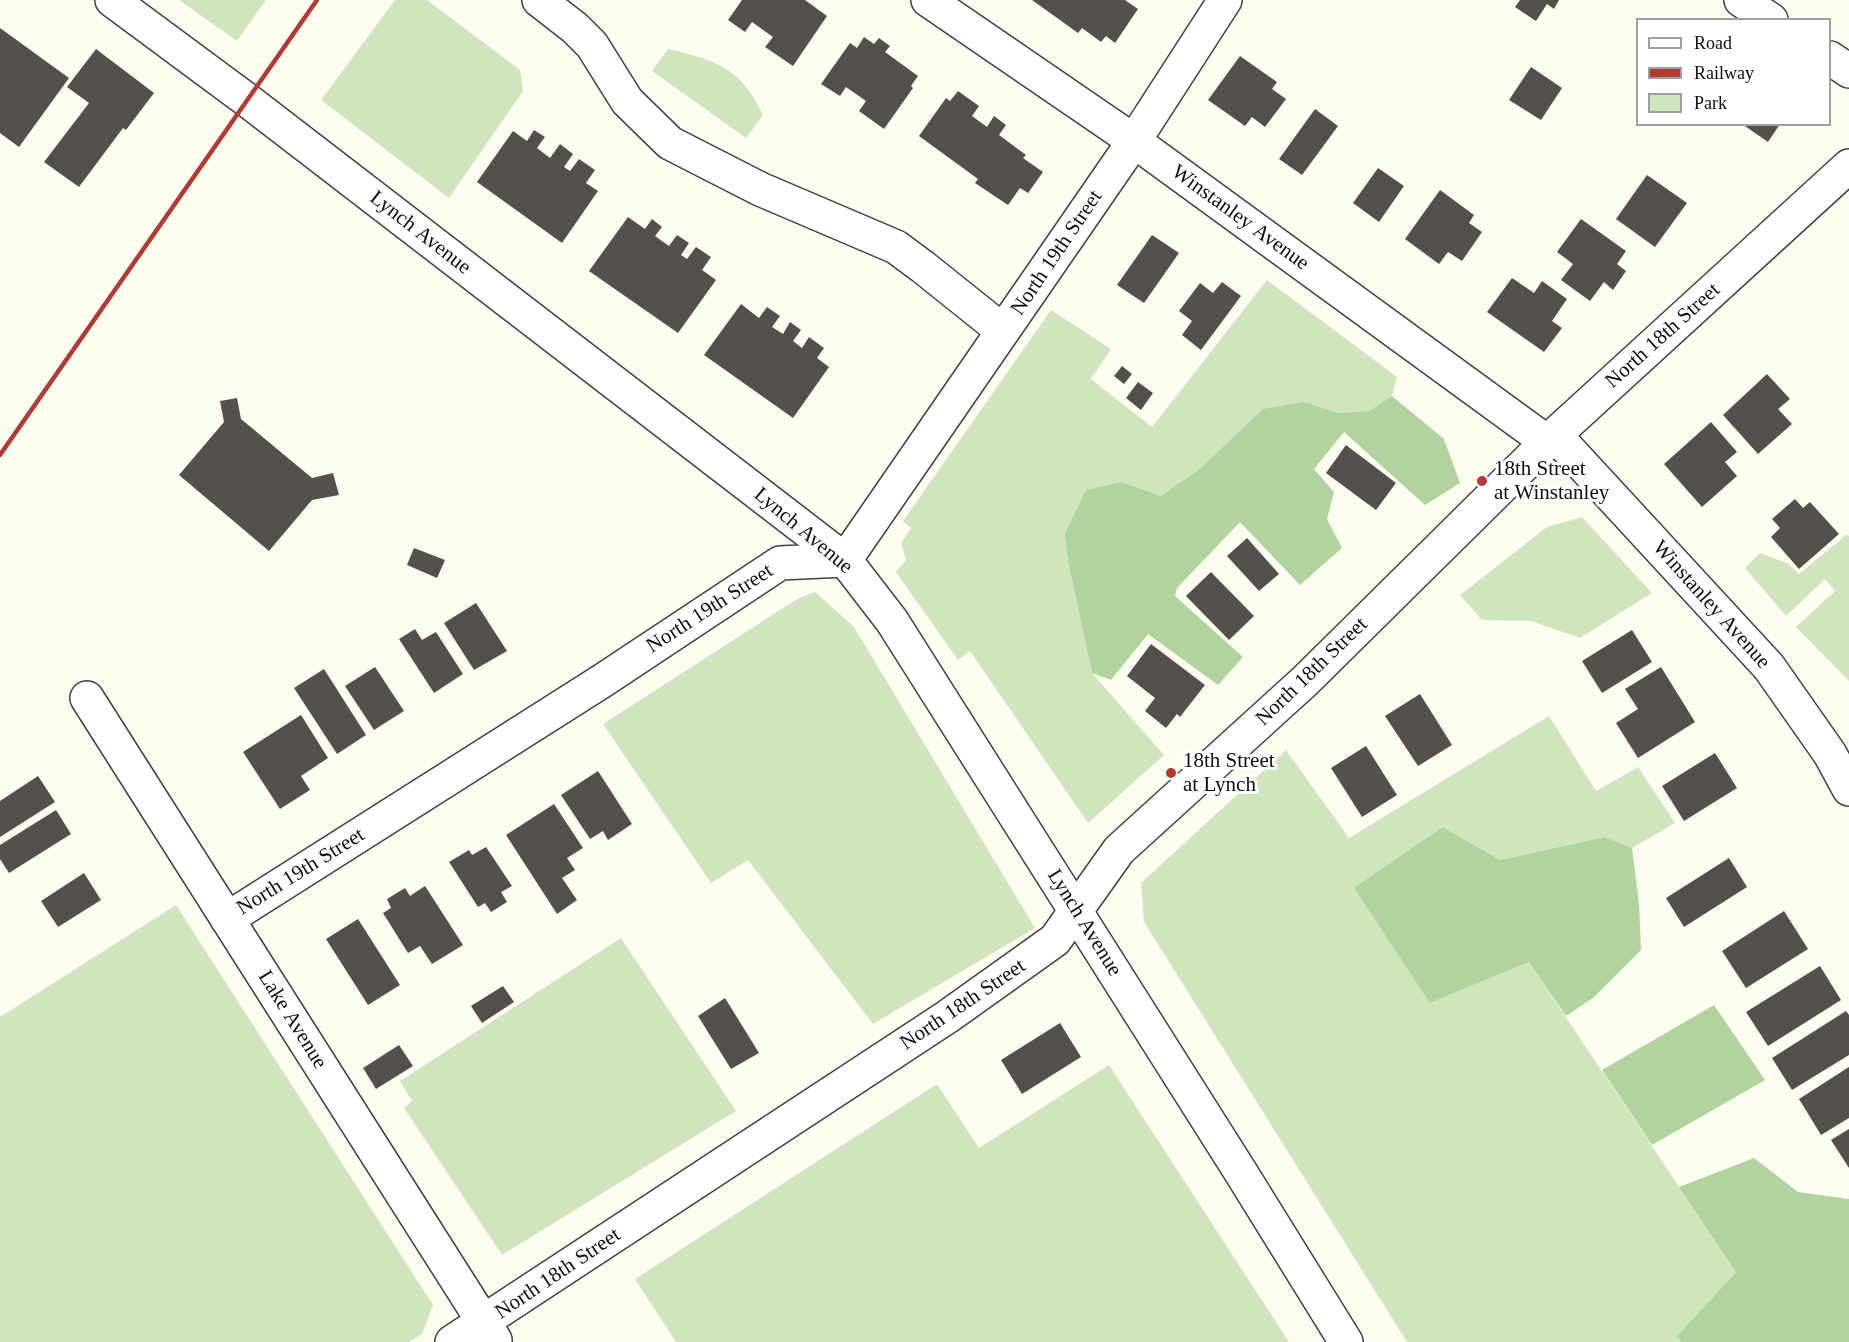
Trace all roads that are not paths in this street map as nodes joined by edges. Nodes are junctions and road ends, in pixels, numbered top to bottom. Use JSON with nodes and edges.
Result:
{"nodes":[{"id":1,"x":112,"y":0,"type":"edge"},
{"id":2,"x":539,"y":0,"type":"edge"},
{"id":3,"x":928,"y":0,"type":"edge"},
{"id":4,"x":1225,"y":0,"type":"edge"},
{"id":5,"x":1741,"y":0,"type":"edge"},
{"id":6,"x":1768,"y":18,"type":"edge"},
{"id":7,"x":1831,"y":59,"type":"edge"},
{"id":8,"x":1849,"y":71,"type":"edge"},
{"id":9,"x":1134,"y":141,"type":"junction"},
{"id":10,"x":1849,"y":166,"type":"edge"},
{"id":11,"x":1003,"y":331,"type":"junction"},
{"id":12,"x":1551,"y":439,"type":"junction"},
{"id":13,"x":845,"y":560,"type":"junction"},
{"id":14,"x":87,"y":698,"type":"dead end"},
{"id":15,"x":1839,"y":748,"type":"edge"},
{"id":16,"x":1849,"y":789,"type":"edge"},
{"id":17,"x":1077,"y":911,"type":"junction"},
{"id":18,"x":227,"y":919,"type":"junction"},
{"id":19,"x":490,"y":1332,"type":"edge"},
{"id":20,"x":452,"y":1342,"type":"edge"},
{"id":21,"x":1346,"y":1342,"type":"edge"}],
"edges":[{"from":1,"to":13,"type":"street","name":"Lynch Avenue"},
{"from":2,"to":11,"type":"street"},
{"from":3,"to":9,"type":"street","name":"Winstanley Avenue"},
{"from":4,"to":9,"type":"street","name":"North 19th Street"},
{"from":5,"to":6,"type":"street"},
{"from":7,"to":8,"type":"street"},
{"from":9,"to":11,"type":"street","name":"North 19th Street"},
{"from":9,"to":12,"type":"street","name":"Winstanley Avenue"},
{"from":10,"to":12,"type":"street","name":"North 18th Street"},
{"from":11,"to":13,"type":"street","name":"North 19th Street"},
{"from":12,"to":15,"type":"street","name":"Winstanley Avenue"},
{"from":12,"to":17,"type":"street","name":"North 18th Street"},
{"from":13,"to":17,"type":"street","name":"Lynch Avenue"},
{"from":13,"to":18,"type":"street","name":"North 19th Street"},
{"from":14,"to":18,"type":"street","name":"Lake Avenue"},
{"from":15,"to":16,"type":"street","name":"Winstanley Avenue"},
{"from":17,"to":19,"type":"street","name":"North 18th Street"},
{"from":17,"to":21,"type":"street","name":"Lynch Avenue"},
{"from":18,"to":19,"type":"street","name":"Lake Avenue"},
{"from":19,"to":20,"type":"street","name":"North 18th Street"}]}
